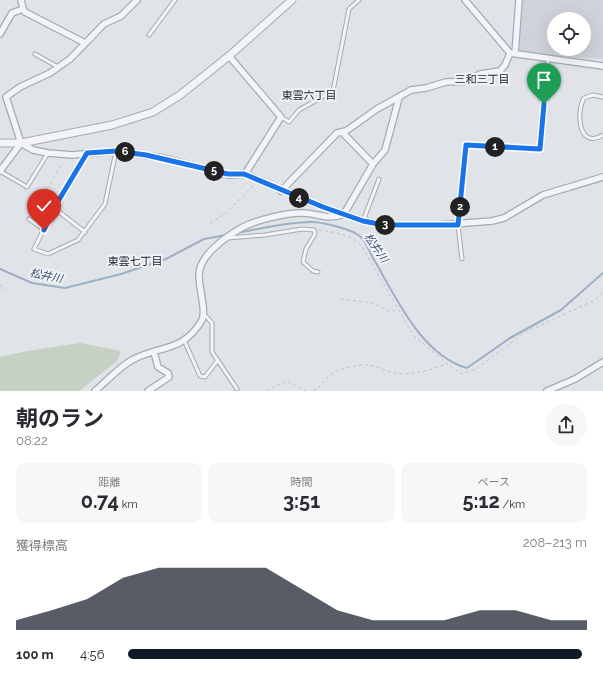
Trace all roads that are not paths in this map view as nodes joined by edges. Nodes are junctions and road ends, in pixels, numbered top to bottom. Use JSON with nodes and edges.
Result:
{"nodes":[{"id":1,"x":22,"y":0,"type":"edge"},
{"id":2,"x":137,"y":0,"type":"edge"},
{"id":3,"x":175,"y":0,"type":"edge"},
{"id":4,"x":292,"y":0,"type":"edge"},
{"id":5,"x":360,"y":0,"type":"edge"},
{"id":6,"x":465,"y":0,"type":"edge"},
{"id":7,"x":519,"y":0,"type":"edge"},
{"id":8,"x":22,"y":9,"type":"junction"},
{"id":9,"x":0,"y":34,"type":"edge"},
{"id":10,"x":149,"y":35,"type":"dead end"},
{"id":11,"x":85,"y":43,"type":"junction"},
{"id":12,"x":35,"y":54,"type":"dead end"},
{"id":13,"x":512,"y":54,"type":"junction"},
{"id":14,"x":229,"y":56,"type":"junction"},
{"id":15,"x":548,"y":60,"type":"junction"},
{"id":16,"x":603,"y":66,"type":"edge"},
{"id":17,"x":58,"y":67,"type":"junction"},
{"id":18,"x":0,"y":92,"type":"edge"},
{"id":19,"x":6,"y":97,"type":"junction"},
{"id":20,"x":603,"y":97,"type":"edge"},
{"id":21,"x":399,"y":98,"type":"junction"},
{"id":22,"x":281,"y":117,"type":"junction"},
{"id":23,"x":342,"y":132,"type":"junction"},
{"id":24,"x":603,"y":135,"type":"edge"},
{"id":25,"x":0,"y":143,"type":"edge"},
{"id":26,"x":21,"y":143,"type":"junction"},
{"id":27,"x":116,"y":151,"type":"junction"},
{"id":28,"x":48,"y":153,"type":"junction"},
{"id":29,"x":87,"y":153,"type":"junction"},
{"id":30,"x":373,"y":164,"type":"junction"},
{"id":31,"x":0,"y":171,"type":"edge"},
{"id":32,"x":244,"y":174,"type":"junction"},
{"id":33,"x":603,"y":177,"type":"edge"},
{"id":34,"x":379,"y":179,"type":"dead end"},
{"id":35,"x":281,"y":191,"type":"junction"},
{"id":36,"x":54,"y":208,"type":"junction"},
{"id":37,"x":344,"y":214,"type":"junction"},
{"id":38,"x":29,"y":219,"type":"road end"},
{"id":39,"x":363,"y":221,"type":"junction"},
{"id":40,"x":458,"y":225,"type":"junction"},
{"id":41,"x":44,"y":230,"type":"junction"},
{"id":42,"x":85,"y":232,"type":"junction"},
{"id":43,"x":227,"y":238,"type":"junction"},
{"id":44,"x":462,"y":259,"type":"dead end"},
{"id":45,"x":318,"y":272,"type":"dead end"},
{"id":46,"x":204,"y":314,"type":"junction"},
{"id":47,"x":183,"y":340,"type":"junction"},
{"id":48,"x":154,"y":352,"type":"junction"},
{"id":49,"x":218,"y":360,"type":"junction"},
{"id":50,"x":603,"y":362,"type":"edge"},
{"id":51,"x":237,"y":389,"type":"dead end"},
{"id":52,"x":95,"y":391,"type":"edge"},
{"id":53,"x":148,"y":391,"type":"edge"},
{"id":54,"x":547,"y":391,"type":"edge"}],
"edges":[{"from":1,"to":8,"type":"street"},
{"from":2,"to":11,"type":"street"},
{"from":3,"to":10,"type":"lane"},
{"from":4,"to":14,"type":"street"},
{"from":5,"to":22,"type":"lane"},
{"from":6,"to":13,"type":"street"},
{"from":7,"to":13,"type":"street"},
{"from":8,"to":9,"type":"street"},
{"from":8,"to":11,"type":"street"},
{"from":11,"to":17,"type":"street"},
{"from":12,"to":17,"type":"lane"},
{"from":13,"to":15,"type":"street"},
{"from":13,"to":21,"type":"street"},
{"from":14,"to":22,"type":"street"},
{"from":14,"to":26,"type":"street"},
{"from":15,"to":16,"type":"street"},
{"from":15,"to":40,"type":"lane"},
{"from":17,"to":19,"type":"street"},
{"from":18,"to":19,"type":"street"},
{"from":19,"to":26,"type":"street"},
{"from":20,"to":24,"type":"lane"},
{"from":21,"to":23,"type":"street"},
{"from":21,"to":30,"type":"street"},
{"from":22,"to":32,"type":"street"},
{"from":23,"to":30,"type":"street"},
{"from":23,"to":35,"type":"street"},
{"from":25,"to":26,"type":"street"},
{"from":26,"to":28,"type":"street"},
{"from":26,"to":31,"type":"street"},
{"from":27,"to":29,"type":"street"},
{"from":27,"to":32,"type":"street"},
{"from":27,"to":42,"type":"lane"},
{"from":28,"to":29,"type":"street"},
{"from":28,"to":31,"type":"lane"},
{"from":29,"to":36,"type":"lane"},
{"from":30,"to":37,"type":"street"},
{"from":32,"to":35,"type":"street"},
{"from":33,"to":40,"type":"street"},
{"from":34,"to":39,"type":"lane"},
{"from":35,"to":37,"type":"street"},
{"from":36,"to":41,"type":"lane"},
{"from":36,"to":42,"type":"lane"},
{"from":37,"to":39,"type":"street"},
{"from":37,"to":43,"type":"street"},
{"from":38,"to":41,"type":"lane"},
{"from":39,"to":40,"type":"street"},
{"from":40,"to":44,"type":"lane"},
{"from":41,"to":42,"type":"lane"},
{"from":43,"to":45,"type":"lane"},
{"from":43,"to":46,"type":"street"},
{"from":46,"to":47,"type":"street"},
{"from":46,"to":49,"type":"lane"},
{"from":47,"to":48,"type":"street"},
{"from":47,"to":49,"type":"lane"},
{"from":48,"to":52,"type":"street"},
{"from":48,"to":53,"type":"street"},
{"from":49,"to":51,"type":"lane"},
{"from":50,"to":54,"type":"street"}]}
